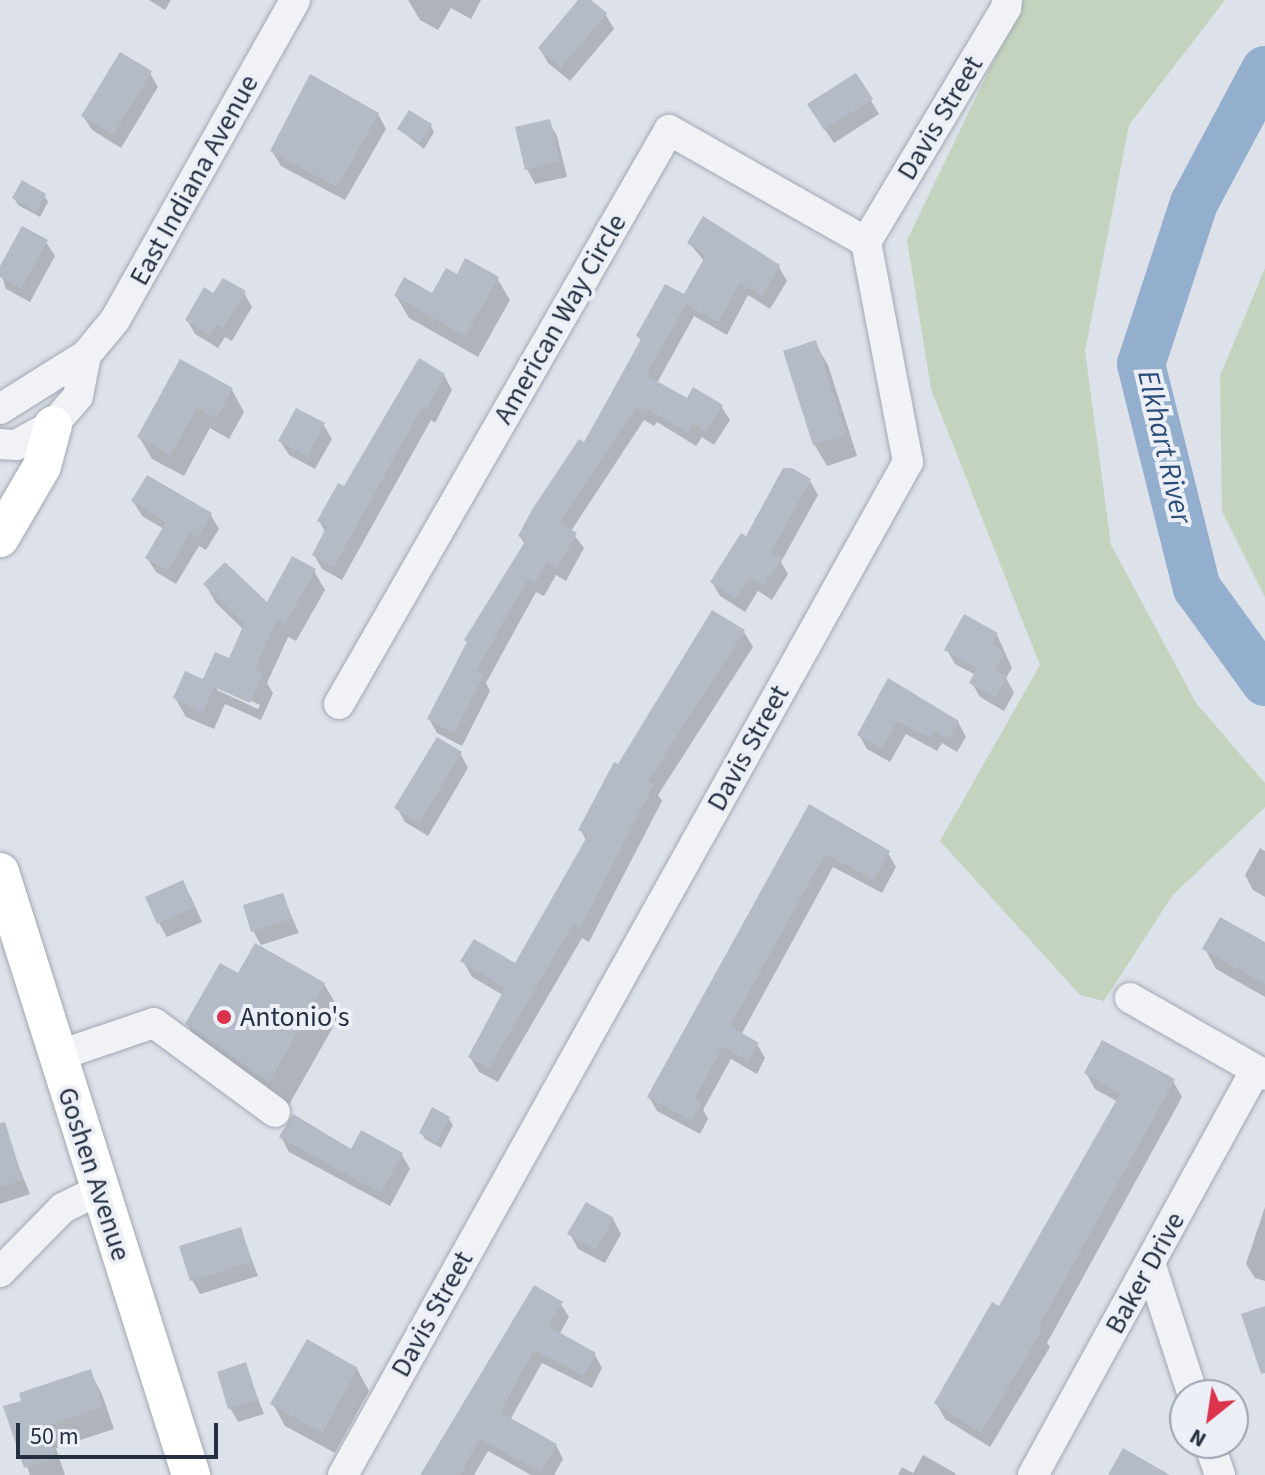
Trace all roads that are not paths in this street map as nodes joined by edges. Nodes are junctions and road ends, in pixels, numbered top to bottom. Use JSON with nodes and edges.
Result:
{"nodes":[{"id":1,"x":295,"y":0,"type":"edge"},
{"id":2,"x":1007,"y":0,"type":"edge"},
{"id":3,"x":866,"y":242,"type":"junction"},
{"id":4,"x":86,"y":355,"type":"junction"},
{"id":5,"x":0,"y":409,"type":"edge"},
{"id":6,"x":53,"y":425,"type":"junction"},
{"id":7,"x":0,"y":444,"type":"edge"},
{"id":8,"x":0,"y":538,"type":"edge"},
{"id":9,"x":339,"y":704,"type":"dead end"},
{"id":10,"x":0,"y":872,"type":"edge"},
{"id":11,"x":1130,"y":998,"type":"dead end"},
{"id":12,"x":57,"y":1056,"type":"junction"},
{"id":13,"x":1261,"y":1072,"type":"edge"},
{"id":14,"x":275,"y":1112,"type":"dead end"},
{"id":15,"x":99,"y":1190,"type":"junction"},
{"id":16,"x":1150,"y":1263,"type":"junction"},
{"id":17,"x":0,"y":1272,"type":"edge"},
{"id":18,"x":1188,"y":1379,"type":"edge"},
{"id":19,"x":191,"y":1475,"type":"edge"},
{"id":20,"x":343,"y":1475,"type":"edge"},
{"id":21,"x":1033,"y":1475,"type":"edge"}],
"edges":[{"from":1,"to":4,"type":"street","name":"East Indiana Avenue"},
{"from":2,"to":3,"type":"street","name":"Davis Street"},
{"from":3,"to":9,"type":"street","name":"American Way Circle"},
{"from":3,"to":20,"type":"street","name":"Davis Street"},
{"from":4,"to":5,"type":"street","name":"East Indiana Avenue"},
{"from":4,"to":6,"type":"street","name":"East Indiana Avenue"},
{"from":6,"to":7,"type":"street","name":"East Indiana Avenue"},
{"from":6,"to":8,"type":"main road"},
{"from":10,"to":12,"type":"main road","name":"Goshen Avenue"},
{"from":11,"to":13,"type":"street"},
{"from":12,"to":14,"type":"street"},
{"from":12,"to":15,"type":"main road","name":"Goshen Avenue"},
{"from":13,"to":16,"type":"street","name":"Baker Drive"},
{"from":15,"to":17,"type":"street"},
{"from":15,"to":19,"type":"main road","name":"Goshen Avenue"},
{"from":16,"to":18,"type":"street"},
{"from":16,"to":21,"type":"street","name":"Baker Drive"}]}
